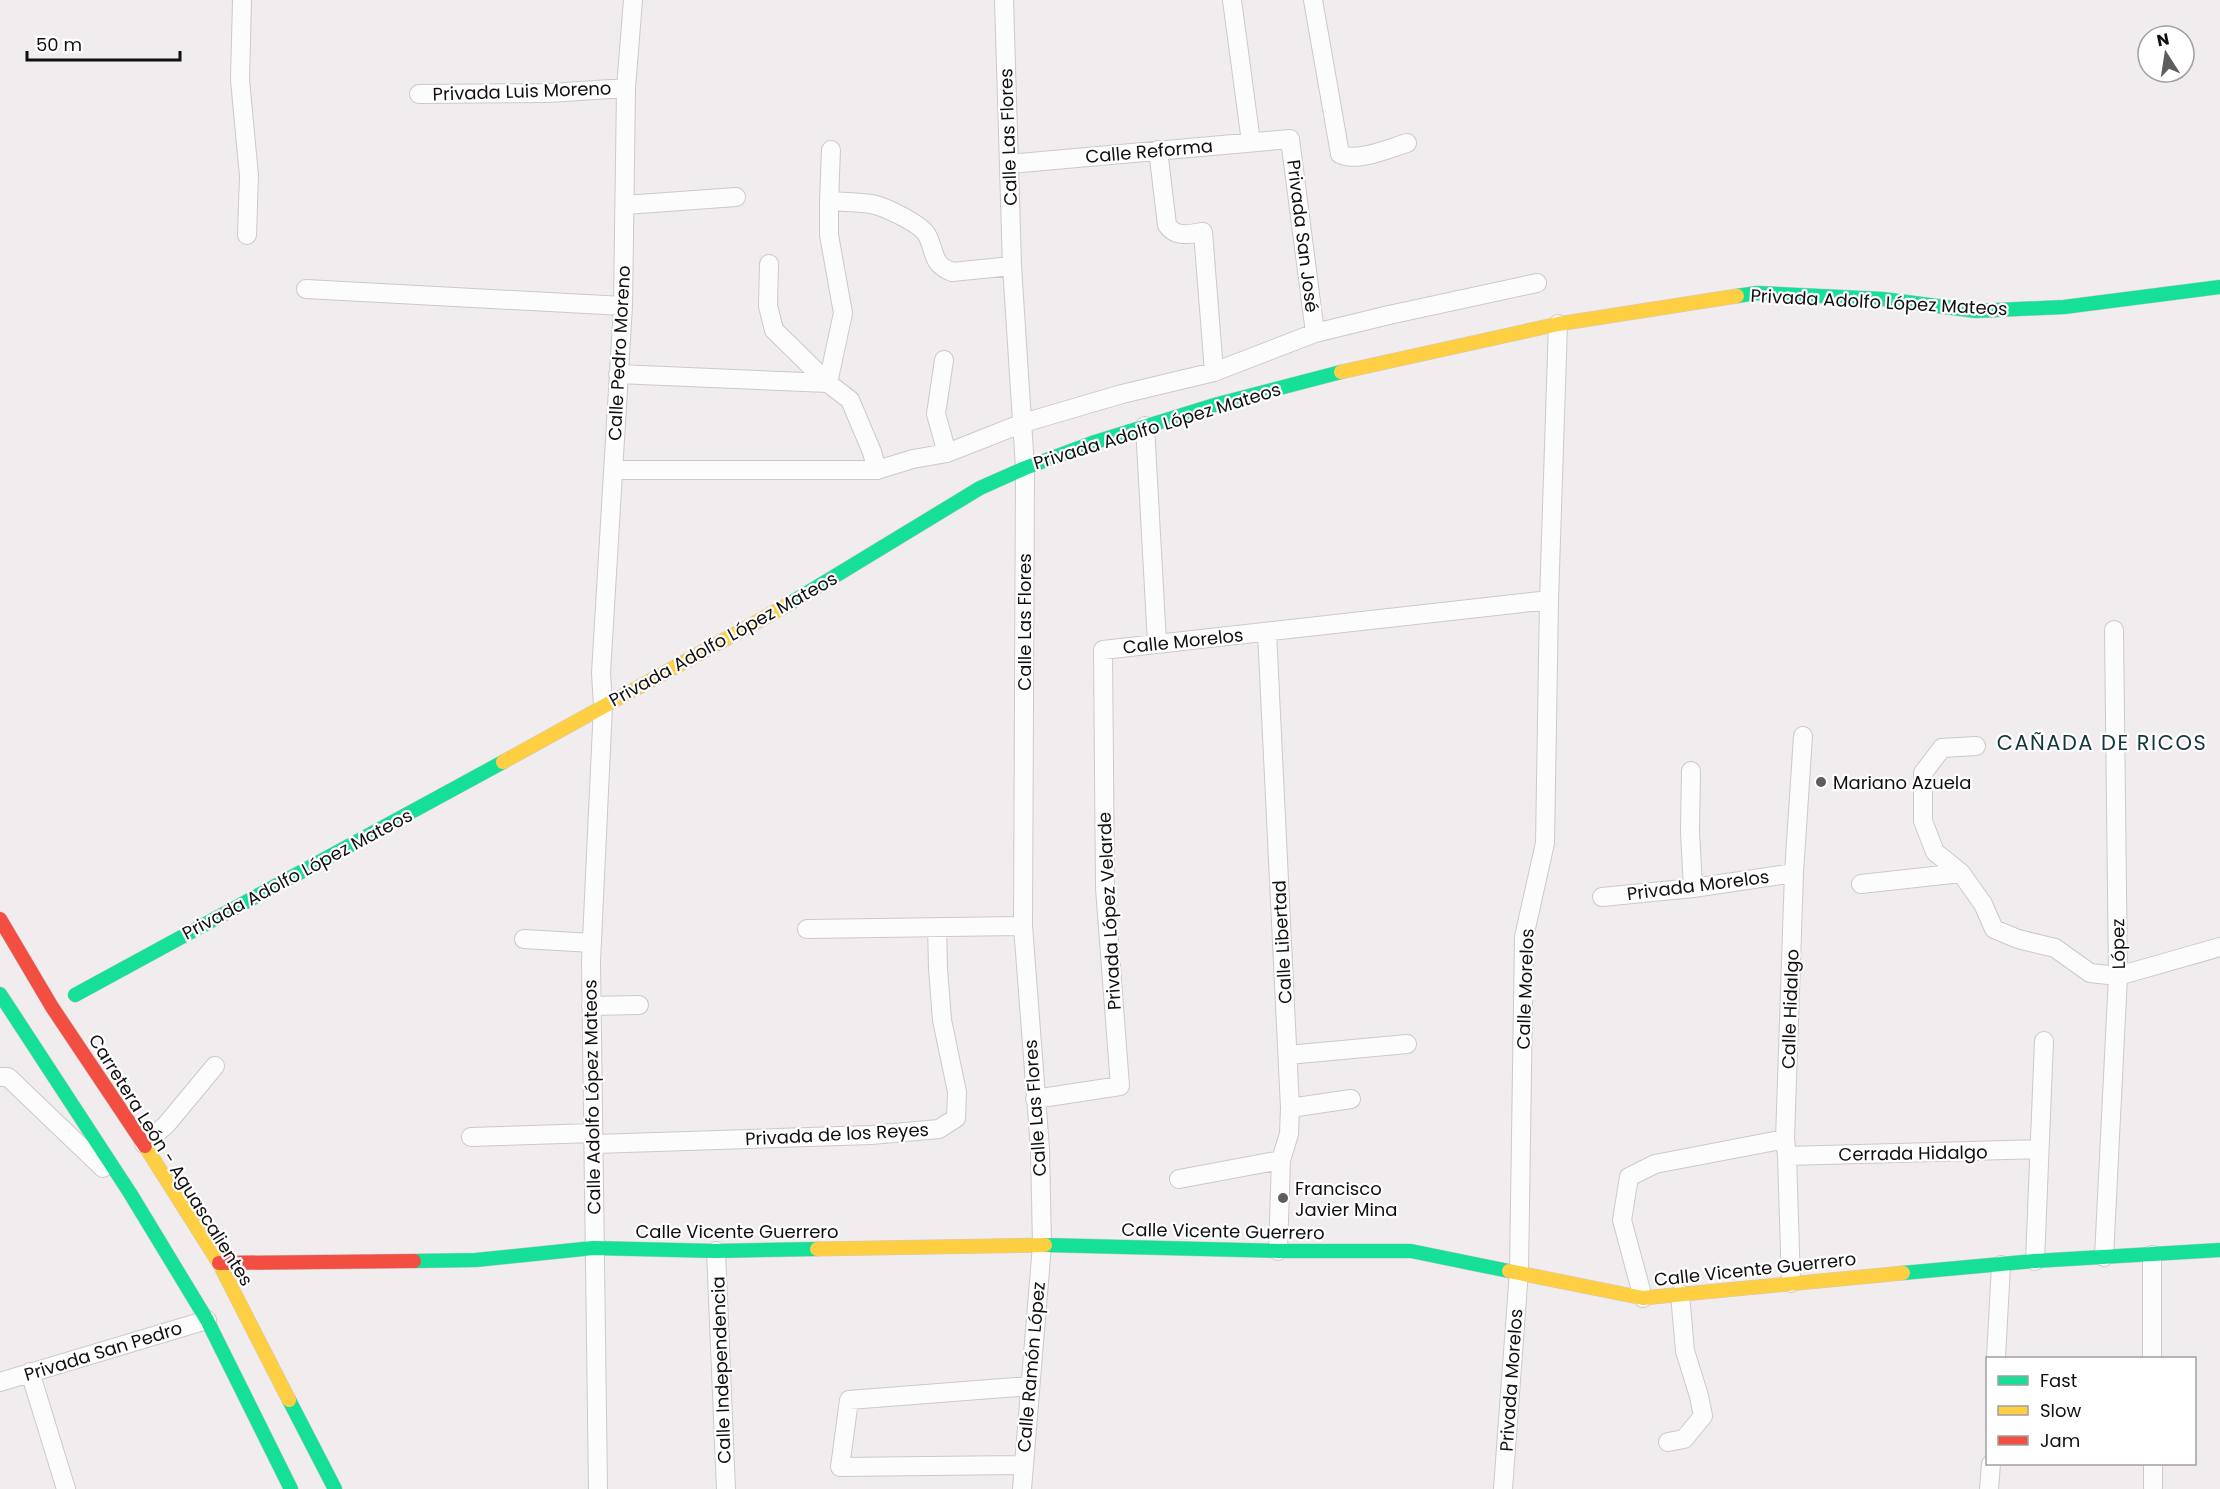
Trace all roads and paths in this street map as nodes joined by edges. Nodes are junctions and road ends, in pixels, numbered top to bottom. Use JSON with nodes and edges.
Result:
{"nodes":[{"id":1,"x":242,"y":0,"type":"edge"},
{"id":2,"x":633,"y":0,"type":"edge"},
{"id":3,"x":1004,"y":0,"type":"edge"},
{"id":4,"x":1232,"y":0,"type":"edge"},
{"id":5,"x":1313,"y":0,"type":"edge"},
{"id":6,"x":626,"y":87,"type":"junction"},
{"id":7,"x":419,"y":94,"type":"dead end"},
{"id":8,"x":1290,"y":139,"type":"joint"},
{"id":9,"x":1251,"y":142,"type":"junction"},
{"id":10,"x":1407,"y":142,"type":"dead end"},
{"id":11,"x":831,"y":150,"type":"dead end"},
{"id":12,"x":1158,"y":150,"type":"junction"},
{"id":13,"x":1009,"y":164,"type":"junction"},
{"id":14,"x":736,"y":197,"type":"dead end"},
{"id":15,"x":829,"y":201,"type":"junction"},
{"id":16,"x":625,"y":205,"type":"junction"},
{"id":17,"x":247,"y":235,"type":"dead end"},
{"id":18,"x":769,"y":264,"type":"dead end"},
{"id":19,"x":1012,"y":266,"type":"junction"},
{"id":20,"x":1538,"y":283,"type":"dead end"},
{"id":21,"x":2220,"y":287,"type":"edge"},
{"id":22,"x":306,"y":289,"type":"dead end"},
{"id":23,"x":623,"y":306,"type":"junction"},
{"id":24,"x":1558,"y":324,"type":"junction"},
{"id":25,"x":1315,"y":333,"type":"junction"},
{"id":26,"x":944,"y":360,"type":"dead end"},
{"id":27,"x":1214,"y":372,"type":"junction"},
{"id":28,"x":618,"y":374,"type":"junction"},
{"id":29,"x":828,"y":383,"type":"junction"},
{"id":30,"x":1023,"y":426,"type":"junction"},
{"id":31,"x":1145,"y":426,"type":"junction"},
{"id":32,"x":947,"y":453,"type":"junction"},
{"id":33,"x":1025,"y":462,"type":"junction"},
{"id":34,"x":613,"y":470,"type":"junction"},
{"id":35,"x":877,"y":470,"type":"junction"},
{"id":36,"x":1548,"y":600,"type":"junction"},
{"id":37,"x":2114,"y":630,"type":"dead end"},
{"id":38,"x":1267,"y":632,"type":"junction"},
{"id":39,"x":1157,"y":643,"type":"junction"},
{"id":40,"x":1103,"y":650,"type":"joint"},
{"id":41,"x":603,"y":706,"type":"junction"},
{"id":42,"x":1803,"y":736,"type":"dead end"},
{"id":43,"x":1976,"y":746,"type":"dead end"},
{"id":44,"x":1691,"y":771,"type":"dead end"},
{"id":45,"x":1794,"y":873,"type":"junction"},
{"id":46,"x":1961,"y":873,"type":"junction"},
{"id":47,"x":1861,"y":884,"type":"dead end"},
{"id":48,"x":1693,"y":888,"type":"junction"},
{"id":49,"x":1602,"y":897,"type":"dead end"},
{"id":50,"x":0,"y":919,"type":"edge"},
{"id":51,"x":1023,"y":926,"type":"junction"},
{"id":52,"x":937,"y":927,"type":"junction"},
{"id":53,"x":807,"y":928,"type":"dead end"},
{"id":54,"x":524,"y":939,"type":"dead end"},
{"id":55,"x":592,"y":943,"type":"junction"},
{"id":56,"x":2220,"y":947,"type":"edge"},
{"id":57,"x":2118,"y":976,"type":"junction"},
{"id":58,"x":0,"y":994,"type":"edge"},
{"id":59,"x":75,"y":995,"type":"dead end"},
{"id":60,"x":639,"y":1005,"type":"dead end"},
{"id":61,"x":591,"y":1006,"type":"junction"},
{"id":62,"x":2044,"y":1041,"type":"dead end"},
{"id":63,"x":1407,"y":1044,"type":"dead end"},
{"id":64,"x":1288,"y":1055,"type":"junction"},
{"id":65,"x":215,"y":1066,"type":"dead end"},
{"id":66,"x":0,"y":1077,"type":"edge"},
{"id":67,"x":1035,"y":1099,"type":"junction"},
{"id":68,"x":1351,"y":1099,"type":"dead end"},
{"id":69,"x":1290,"y":1108,"type":"junction"},
{"id":70,"x":471,"y":1137,"type":"dead end"},
{"id":71,"x":594,"y":1138,"type":"junction"},
{"id":72,"x":144,"y":1144,"type":"junction"},
{"id":73,"x":1786,"y":1147,"type":"junction"},
{"id":74,"x":2039,"y":1149,"type":"junction"},
{"id":75,"x":1281,"y":1160,"type":"junction"},
{"id":76,"x":1179,"y":1179,"type":"dead end"},
{"id":77,"x":129,"y":1192,"type":"junction"},
{"id":78,"x":1042,"y":1245,"type":"junction"},
{"id":79,"x":593,"y":1248,"type":"junction"},
{"id":80,"x":2220,"y":1250,"type":"edge"},
{"id":81,"x":716,"y":1251,"type":"junction"},
{"id":82,"x":1278,"y":1251,"type":"junction"},
{"id":83,"x":2152,"y":1255,"type":"junction"},
{"id":84,"x":2104,"y":1257,"type":"junction"},
{"id":85,"x":2035,"y":1261,"type":"junction"},
{"id":86,"x":219,"y":1263,"type":"junction"},
{"id":87,"x":2001,"y":1265,"type":"junction"},
{"id":88,"x":1519,"y":1271,"type":"junction"},
{"id":89,"x":1791,"y":1283,"type":"junction"},
{"id":90,"x":1680,"y":1294,"type":"junction"},
{"id":91,"x":1643,"y":1298,"type":"junction"},
{"id":92,"x":207,"y":1320,"type":"junction"},
{"id":93,"x":1996,"y":1357,"type":"edge"},
{"id":94,"x":2152,"y":1357,"type":"edge"},
{"id":95,"x":30,"y":1372,"type":"junction"},
{"id":96,"x":0,"y":1382,"type":"edge"},
{"id":97,"x":1029,"y":1386,"type":"junction"},
{"id":98,"x":1668,"y":1442,"type":"dead end"},
{"id":99,"x":1023,"y":1465,"type":"junction"},
{"id":100,"x":1991,"y":1465,"type":"edge"},
{"id":101,"x":2153,"y":1465,"type":"edge"},
{"id":102,"x":2153,"y":1487,"type":"dead end"},
{"id":103,"x":66,"y":1489,"type":"edge"},
{"id":104,"x":291,"y":1489,"type":"edge"},
{"id":105,"x":335,"y":1489,"type":"edge"},
{"id":106,"x":598,"y":1489,"type":"edge"},
{"id":107,"x":726,"y":1489,"type":"edge"},
{"id":108,"x":1022,"y":1489,"type":"edge"},
{"id":109,"x":1503,"y":1489,"type":"edge"},
{"id":110,"x":1989,"y":1489,"type":"edge"}],
"edges":[{"from":1,"to":17,"type":"street"},
{"from":2,"to":6,"type":"street","name":"Calle Pedro Moreno"},
{"from":3,"to":13,"type":"street","name":"Calle Las Flores"},
{"from":4,"to":9,"type":"street"},
{"from":5,"to":10,"type":"street"},
{"from":6,"to":7,"type":"street","name":"Privada Luis Moreno"},
{"from":6,"to":16,"type":"street","name":"Calle Pedro Moreno"},
{"from":8,"to":9,"type":"street","name":"Calle Reforma"},
{"from":8,"to":25,"type":"street","name":"Privada San José"},
{"from":9,"to":12,"type":"street","name":"Calle Reforma"},
{"from":11,"to":15,"type":"street"},
{"from":12,"to":13,"type":"street","name":"Calle Reforma"},
{"from":12,"to":27,"type":"street"},
{"from":13,"to":19,"type":"street","name":"Calle Las Flores"},
{"from":14,"to":16,"type":"street"},
{"from":15,"to":19,"type":"street"},
{"from":15,"to":29,"type":"street"},
{"from":16,"to":23,"type":"street","name":"Calle Pedro Moreno"},
{"from":18,"to":29,"type":"street"},
{"from":19,"to":30,"type":"street","name":"Calle Las Flores"},
{"from":20,"to":25,"type":"street"},
{"from":21,"to":24,"type":"street","name":"Privada Adolfo López Mateos"},
{"from":22,"to":23,"type":"street"},
{"from":23,"to":28,"type":"street","name":"Calle Pedro Moreno"},
{"from":24,"to":31,"type":"street","name":"Privada Adolfo López Mateos"},
{"from":24,"to":36,"type":"street","name":"Calle Morelos"},
{"from":25,"to":27,"type":"street"},
{"from":26,"to":32,"type":"street"},
{"from":27,"to":30,"type":"street"},
{"from":28,"to":29,"type":"street"},
{"from":28,"to":34,"type":"street","name":"Calle Pedro Moreno"},
{"from":29,"to":35,"type":"street"},
{"from":30,"to":32,"type":"street"},
{"from":30,"to":33,"type":"street","name":"Calle Las Flores"},
{"from":31,"to":33,"type":"street","name":"Privada Adolfo López Mateos"},
{"from":31,"to":39,"type":"street"},
{"from":32,"to":35,"type":"street"},
{"from":33,"to":41,"type":"street","name":"Privada Adolfo López Mateos"},
{"from":33,"to":51,"type":"street","name":"Calle Las Flores"},
{"from":34,"to":35,"type":"street"},
{"from":34,"to":41,"type":"street","name":"Calle Pedro Moreno"},
{"from":36,"to":38,"type":"street","name":"Calle Morelos"},
{"from":36,"to":88,"type":"street","name":"Calle Morelos"},
{"from":37,"to":57,"type":"street","name":"López"},
{"from":38,"to":39,"type":"street","name":"Calle Morelos"},
{"from":38,"to":64,"type":"street","name":"Calle Libertad"},
{"from":39,"to":40,"type":"street","name":"Calle Morelos"},
{"from":40,"to":67,"type":"street","name":"Privada López Velarde"},
{"from":41,"to":55,"type":"street","name":"Calle Adolfo López Mateos"},
{"from":41,"to":59,"type":"street","name":"Privada Adolfo López Mateos"},
{"from":42,"to":45,"type":"street","name":"Calle Hidalgo"},
{"from":43,"to":46,"type":"street"},
{"from":44,"to":48,"type":"street"},
{"from":45,"to":48,"type":"street","name":"Privada Morelos"},
{"from":45,"to":73,"type":"street","name":"Calle Hidalgo"},
{"from":46,"to":47,"type":"street"},
{"from":46,"to":57,"type":"street"},
{"from":48,"to":49,"type":"street","name":"Privada Morelos"},
{"from":50,"to":72,"type":"street","name":"Carretera León - Aguascalientes"},
{"from":51,"to":52,"type":"street"},
{"from":51,"to":67,"type":"street","name":"Calle Las Flores"},
{"from":52,"to":53,"type":"street"},
{"from":52,"to":71,"type":"street","name":"Privada de los Reyes"},
{"from":54,"to":55,"type":"street"},
{"from":55,"to":61,"type":"street","name":"Calle Adolfo López Mateos"},
{"from":56,"to":57,"type":"street"},
{"from":57,"to":84,"type":"street","name":"López"},
{"from":58,"to":77,"type":"street"},
{"from":60,"to":61,"type":"street"},
{"from":61,"to":71,"type":"street","name":"Calle Adolfo López Mateos"},
{"from":62,"to":74,"type":"street"},
{"from":63,"to":64,"type":"street"},
{"from":64,"to":69,"type":"street","name":"Calle Libertad"},
{"from":65,"to":72,"type":"street"},
{"from":66,"to":77,"type":"street"},
{"from":67,"to":78,"type":"street","name":"Calle Las Flores"},
{"from":68,"to":69,"type":"street"},
{"from":69,"to":75,"type":"street","name":"Calle Libertad"},
{"from":70,"to":71,"type":"street"},
{"from":71,"to":79,"type":"street","name":"Calle Adolfo López Mateos"},
{"from":72,"to":86,"type":"street","name":"Carretera León - Aguascalientes"},
{"from":73,"to":74,"type":"street","name":"Cerrada Hidalgo"},
{"from":73,"to":89,"type":"street","name":"Calle Hidalgo"},
{"from":73,"to":91,"type":"street","name":"Cerrada Hidalgo"},
{"from":74,"to":85,"type":"street"},
{"from":75,"to":76,"type":"street"},
{"from":75,"to":82,"type":"street","name":"Calle Libertad"},
{"from":77,"to":92,"type":"street"},
{"from":78,"to":81,"type":"street","name":"Calle Vicente Guerrero"},
{"from":78,"to":82,"type":"street","name":"Calle Vicente Guerrero"},
{"from":78,"to":97,"type":"street","name":"Calle Ramón López"},
{"from":79,"to":81,"type":"street","name":"Calle Vicente Guerrero"},
{"from":79,"to":86,"type":"street","name":"Calle Vicente Guerrero"},
{"from":79,"to":106,"type":"street","name":"Calle Adolfo López Mateos"},
{"from":80,"to":83,"type":"street","name":"Calle Vicente Guerrero"},
{"from":81,"to":107,"type":"street","name":"Calle Independencia"},
{"from":82,"to":88,"type":"street","name":"Calle Vicente Guerrero"},
{"from":83,"to":84,"type":"street","name":"Calle Vicente Guerrero"},
{"from":83,"to":94,"type":"street"},
{"from":84,"to":85,"type":"street","name":"Calle Vicente Guerrero"},
{"from":85,"to":87,"type":"street","name":"Calle Vicente Guerrero"},
{"from":86,"to":105,"type":"street","name":"Carretera León - Aguascalientes"},
{"from":87,"to":89,"type":"street","name":"Calle Vicente Guerrero"},
{"from":87,"to":93,"type":"street"},
{"from":88,"to":91,"type":"street","name":"Calle Vicente Guerrero"},
{"from":88,"to":109,"type":"street","name":"Privada Morelos"},
{"from":89,"to":90,"type":"street","name":"Calle Vicente Guerrero"},
{"from":90,"to":91,"type":"street","name":"Calle Vicente Guerrero"},
{"from":90,"to":98,"type":"street"},
{"from":92,"to":95,"type":"street","name":"Privada San Pedro"},
{"from":92,"to":104,"type":"street"},
{"from":95,"to":96,"type":"street","name":"Privada San Pedro"},
{"from":95,"to":103,"type":"street"},
{"from":97,"to":99,"type":"street","name":"Calle Ramón López"},
{"from":97,"to":99,"type":"street"},
{"from":99,"to":108,"type":"street","name":"Calle Ramón López"},
{"from":100,"to":110,"type":"street"},
{"from":101,"to":102,"type":"street"}]}
